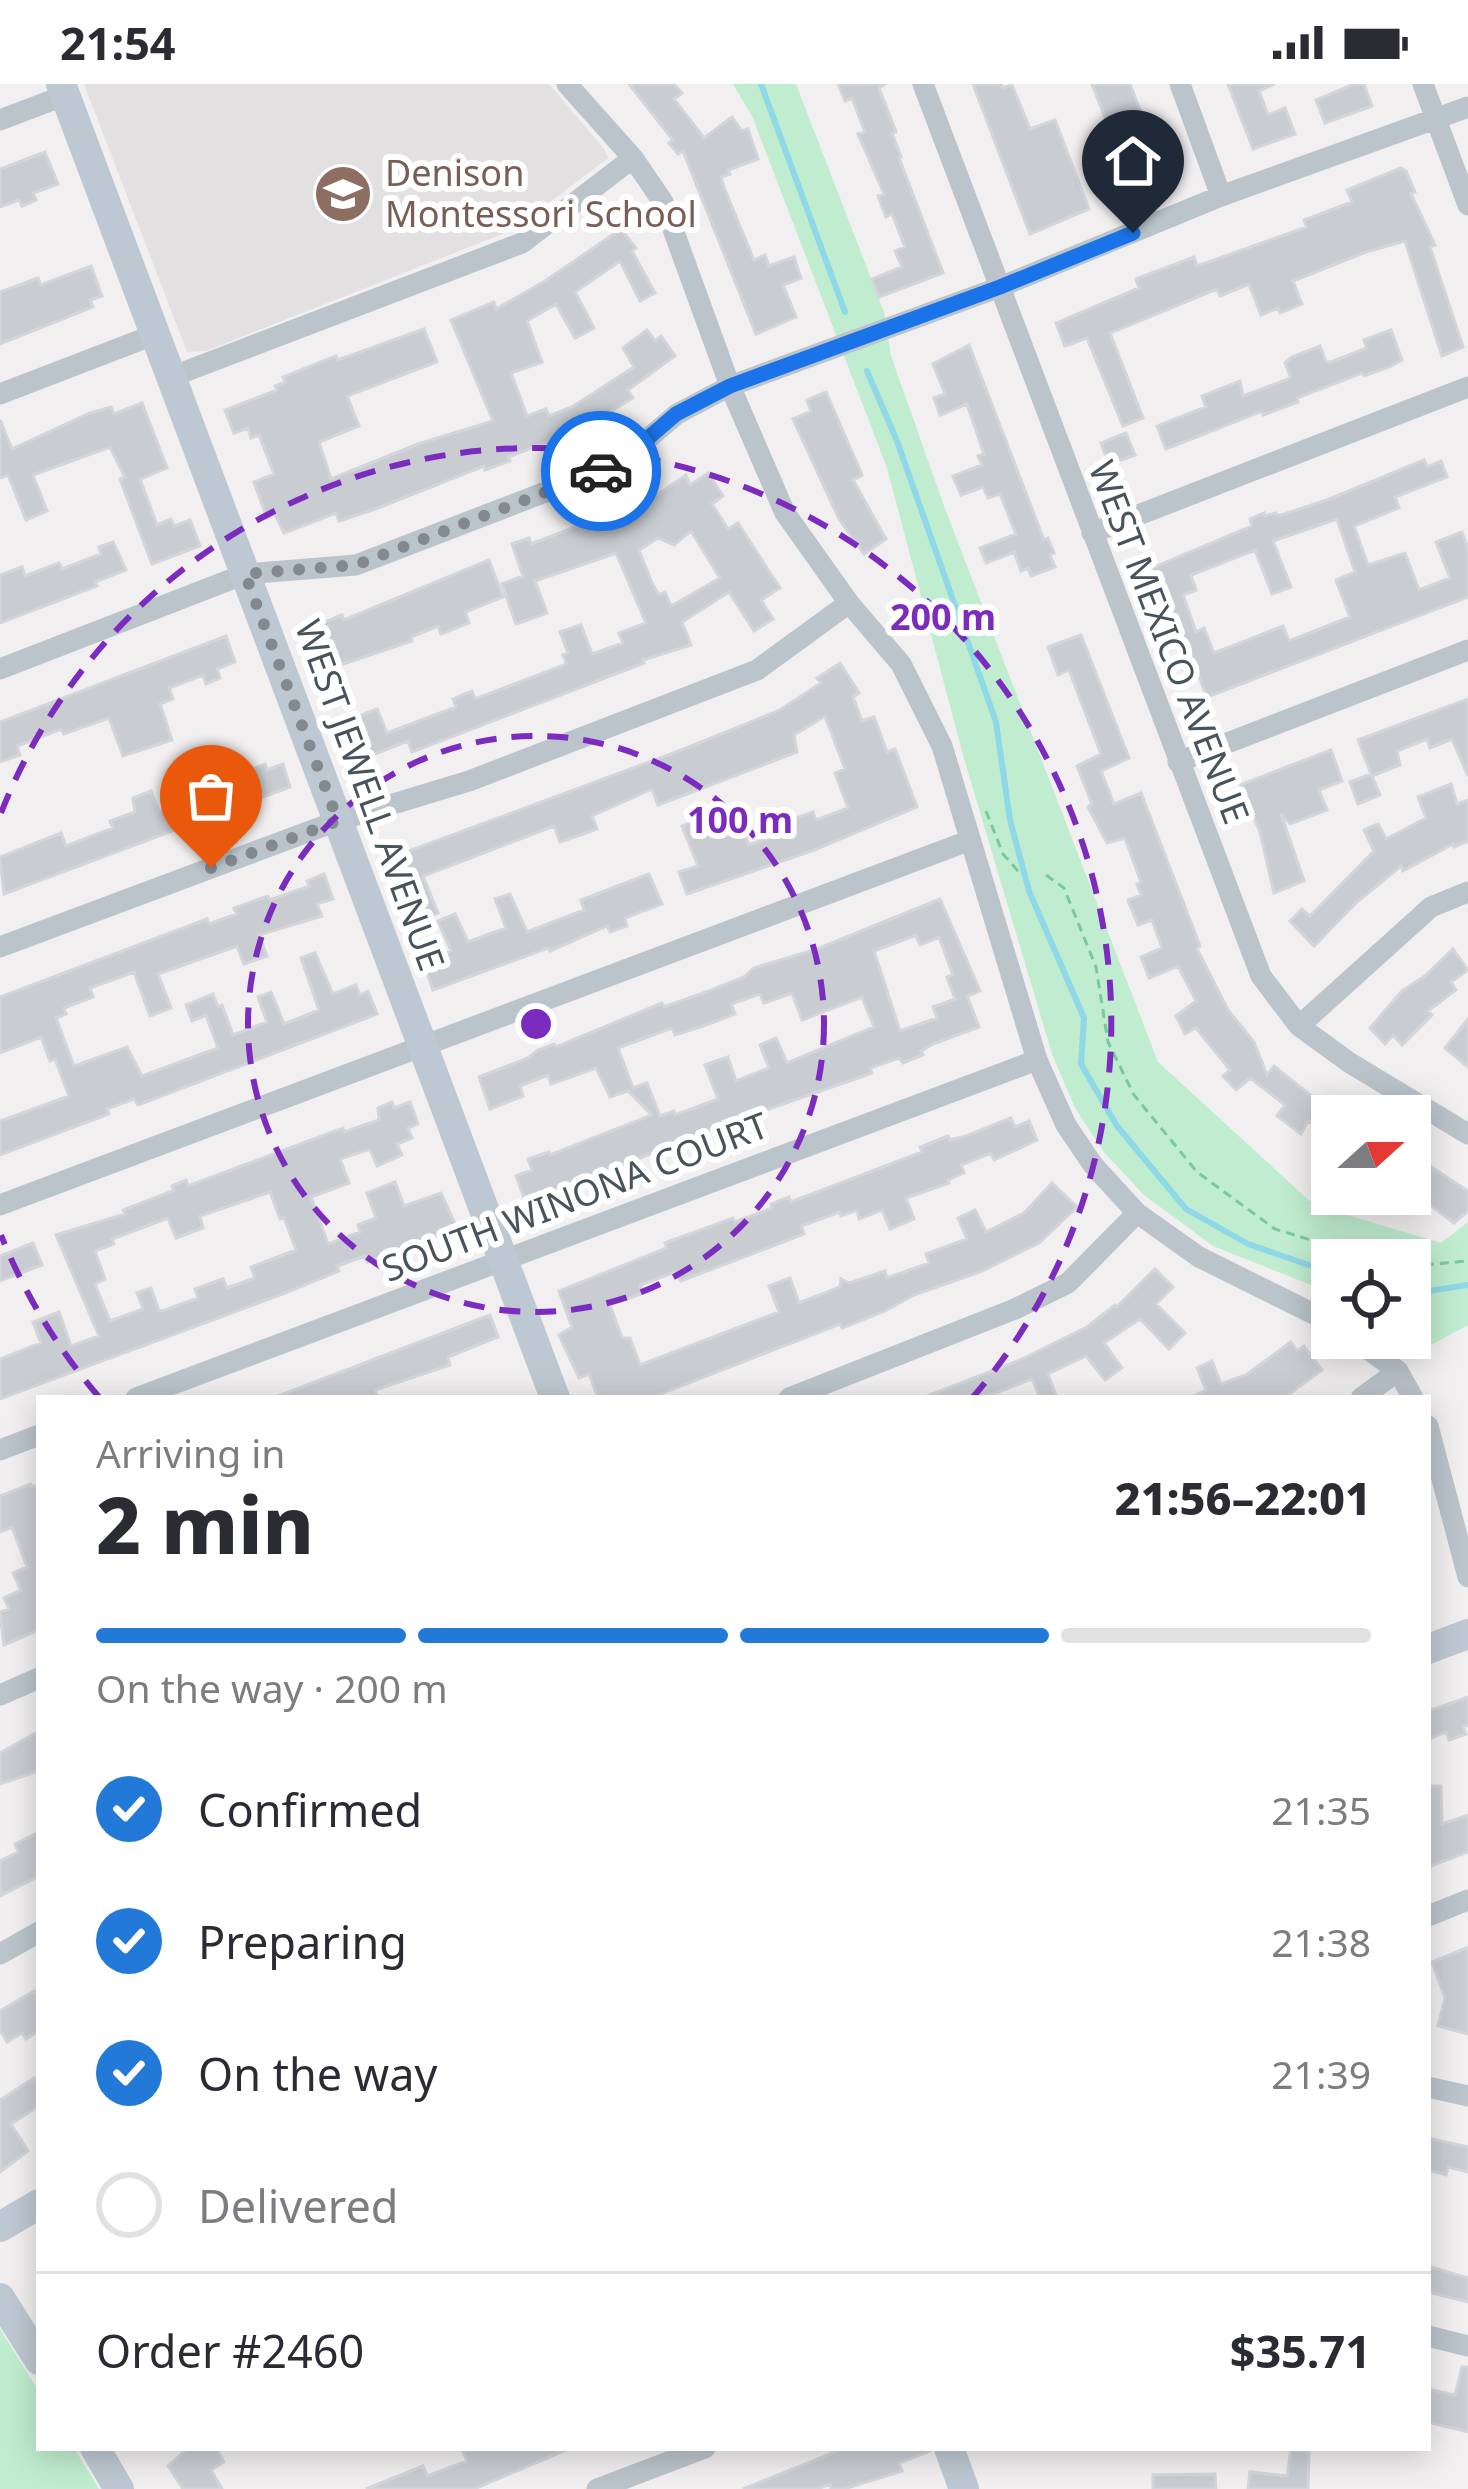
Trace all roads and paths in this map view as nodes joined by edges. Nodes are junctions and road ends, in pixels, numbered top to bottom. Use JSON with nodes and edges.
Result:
{"nodes":[{"id":1,"x":568,"y":84,"type":"edge"},
{"id":2,"x":923,"y":84,"type":"edge"},
{"id":3,"x":1180,"y":84,"type":"edge"},
{"id":4,"x":1423,"y":84,"type":"edge"},
{"id":5,"x":64,"y":90,"type":"edge"},
{"id":6,"x":1468,"y":106,"type":"edge"},
{"id":7,"x":1436,"y":119,"type":"junction"},
{"id":8,"x":0,"y":120,"type":"edge"},
{"id":9,"x":633,"y":158,"type":"junction"},
{"id":10,"x":1221,"y":196,"type":"junction"},
{"id":11,"x":1468,"y":205,"type":"edge"},
{"id":12,"x":1000,"y":287,"type":"junction"},
{"id":13,"x":156,"y":334,"type":"junction"},
{"id":14,"x":171,"y":376,"type":"junction"},
{"id":15,"x":730,"y":386,"type":"junction"},
{"id":16,"x":1468,"y":387,"type":"edge"},
{"id":17,"x":0,"y":394,"type":"edge"},
{"id":18,"x":1092,"y":533,"type":"junction"},
{"id":19,"x":245,"y":574,"type":"junction"},
{"id":20,"x":849,"y":603,"type":"junction"},
{"id":21,"x":1468,"y":650,"type":"edge"},
{"id":22,"x":0,"y":669,"type":"edge"},
{"id":23,"x":1178,"y":762,"type":"junction"},
{"id":24,"x":959,"y":810,"type":"junction"},
{"id":25,"x":338,"y":821,"type":"junction"},
{"id":26,"x":968,"y":841,"type":"junction"},
{"id":27,"x":1018,"y":871,"type":"dead end"},
{"id":28,"x":1046,"y":875,"type":"dead end"},
{"id":29,"x":1468,"y":892,"type":"edge"},
{"id":30,"x":0,"y":947,"type":"edge"},
{"id":31,"x":1299,"y":1026,"type":"junction"},
{"id":32,"x":421,"y":1045,"type":"junction"},
{"id":33,"x":1037,"y":1060,"type":"junction"},
{"id":34,"x":1468,"y":1134,"type":"edge"},
{"id":35,"x":0,"y":1204,"type":"edge"},
{"id":36,"x":1137,"y":1213,"type":"junction"},
{"id":37,"x":1311,"y":1239,"type":"edge"},
{"id":38,"x":501,"y":1259,"type":"junction"},
{"id":39,"x":1468,"y":1261,"type":"edge"},
{"id":40,"x":1431,"y":1264,"type":"edge"},
{"id":41,"x":1311,"y":1313,"type":"edge"},
{"id":42,"x":1381,"y":1359,"type":"edge"},
{"id":43,"x":1397,"y":1371,"type":"junction"},
{"id":44,"x":144,"y":1395,"type":"edge"},
{"id":45,"x":554,"y":1395,"type":"edge"},
{"id":46,"x":797,"y":1395,"type":"edge"},
{"id":47,"x":1364,"y":1395,"type":"edge"},
{"id":48,"x":1411,"y":1395,"type":"edge"},
{"id":49,"x":36,"y":1436,"type":"edge"},
{"id":50,"x":1431,"y":1437,"type":"edge"},
{"id":51,"x":0,"y":1450,"type":"edge"},
{"id":52,"x":1468,"y":1576,"type":"edge"},
{"id":53,"x":1468,"y":1634,"type":"edge"},
{"id":54,"x":1431,"y":1648,"type":"edge"},
{"id":55,"x":36,"y":1679,"type":"edge"},
{"id":56,"x":0,"y":1695,"type":"edge"},
{"id":57,"x":1468,"y":1900,"type":"edge"},
{"id":58,"x":1431,"y":1915,"type":"edge"},
{"id":59,"x":36,"y":1934,"type":"edge"},
{"id":60,"x":0,"y":1954,"type":"edge"},
{"id":61,"x":1431,"y":2088,"type":"edge"},
{"id":62,"x":1468,"y":2096,"type":"edge"},
{"id":63,"x":36,"y":2206,"type":"edge"},
{"id":64,"x":0,"y":2228,"type":"edge"},
{"id":65,"x":0,"y":2298,"type":"edge"},
{"id":66,"x":1431,"y":2337,"type":"edge"},
{"id":67,"x":1468,"y":2346,"type":"edge"},
{"id":68,"x":36,"y":2355,"type":"edge"},
{"id":69,"x":99,"y":2451,"type":"edge"},
{"id":70,"x":697,"y":2451,"type":"edge"},
{"id":71,"x":950,"y":2451,"type":"edge"},
{"id":72,"x":118,"y":2489,"type":"edge"},
{"id":73,"x":597,"y":2489,"type":"edge"},
{"id":74,"x":964,"y":2489,"type":"edge"}],
"edges":[{"from":1,"to":9,"type":"street"},
{"from":2,"to":12,"type":"street","name":"WEST MEXICO AVENUE"},
{"from":3,"to":10,"type":"street"},
{"from":4,"to":7,"type":"street"},
{"from":5,"to":8,"type":"street"},
{"from":5,"to":13,"type":"main road","name":"WEST JEWELL AVENUE"},
{"from":6,"to":7,"type":"street"},
{"from":7,"to":10,"type":"street"},
{"from":7,"to":11,"type":"street"},
{"from":9,"to":14,"type":"street"},
{"from":9,"to":15,"type":"street"},
{"from":10,"to":12,"type":"street"},
{"from":12,"to":15,"type":"street"},
{"from":12,"to":18,"type":"street","name":"WEST MEXICO AVENUE"},
{"from":13,"to":14,"type":"main road","name":"WEST JEWELL AVENUE"},
{"from":13,"to":17,"type":"street"},
{"from":14,"to":19,"type":"main road","name":"WEST JEWELL AVENUE"},
{"from":15,"to":19,"type":"street"},
{"from":15,"to":20,"type":"street"},
{"from":16,"to":18,"type":"street"},
{"from":18,"to":23,"type":"street","name":"WEST MEXICO AVENUE"},
{"from":19,"to":22,"type":"street"},
{"from":19,"to":25,"type":"main road","name":"WEST JEWELL AVENUE"},
{"from":20,"to":24,"type":"street"},
{"from":20,"to":25,"type":"street"},
{"from":21,"to":23,"type":"street"},
{"from":23,"to":31,"type":"street","name":"WEST MEXICO AVENUE"},
{"from":24,"to":26,"type":"street"},
{"from":24,"to":27,"type":"path"},
{"from":25,"to":30,"type":"street"},
{"from":25,"to":32,"type":"main road","name":"WEST JEWELL AVENUE"},
{"from":26,"to":32,"type":"street"},
{"from":26,"to":33,"type":"street"},
{"from":28,"to":37,"type":"path"},
{"from":29,"to":31,"type":"street"},
{"from":31,"to":34,"type":"street","name":"WEST MEXICO AVENUE"},
{"from":32,"to":35,"type":"street"},
{"from":32,"to":38,"type":"main road","name":"WEST JEWELL AVENUE"},
{"from":33,"to":36,"type":"street"},
{"from":33,"to":38,"type":"street","name":"SOUTH WINONA COURT"},
{"from":36,"to":41,"type":"street"},
{"from":36,"to":46,"type":"street"},
{"from":38,"to":44,"type":"street","name":"SOUTH WINONA COURT"},
{"from":38,"to":45,"type":"main road","name":"WEST JEWELL AVENUE"},
{"from":39,"to":40,"type":"path"},
{"from":42,"to":43,"type":"street"},
{"from":43,"to":47,"type":"street"},
{"from":43,"to":48,"type":"street"},
{"from":49,"to":51,"type":"street"},
{"from":50,"to":52,"type":"street"},
{"from":53,"to":54,"type":"main road"},
{"from":55,"to":56,"type":"street"},
{"from":57,"to":58,"type":"street"},
{"from":59,"to":60,"type":"street"},
{"from":61,"to":62,"type":"street"},
{"from":63,"to":64,"type":"main road"},
{"from":65,"to":68,"type":"main road"},
{"from":66,"to":67,"type":"street"},
{"from":69,"to":72,"type":"main road"},
{"from":70,"to":73,"type":"street"},
{"from":71,"to":74,"type":"main road"}]}
